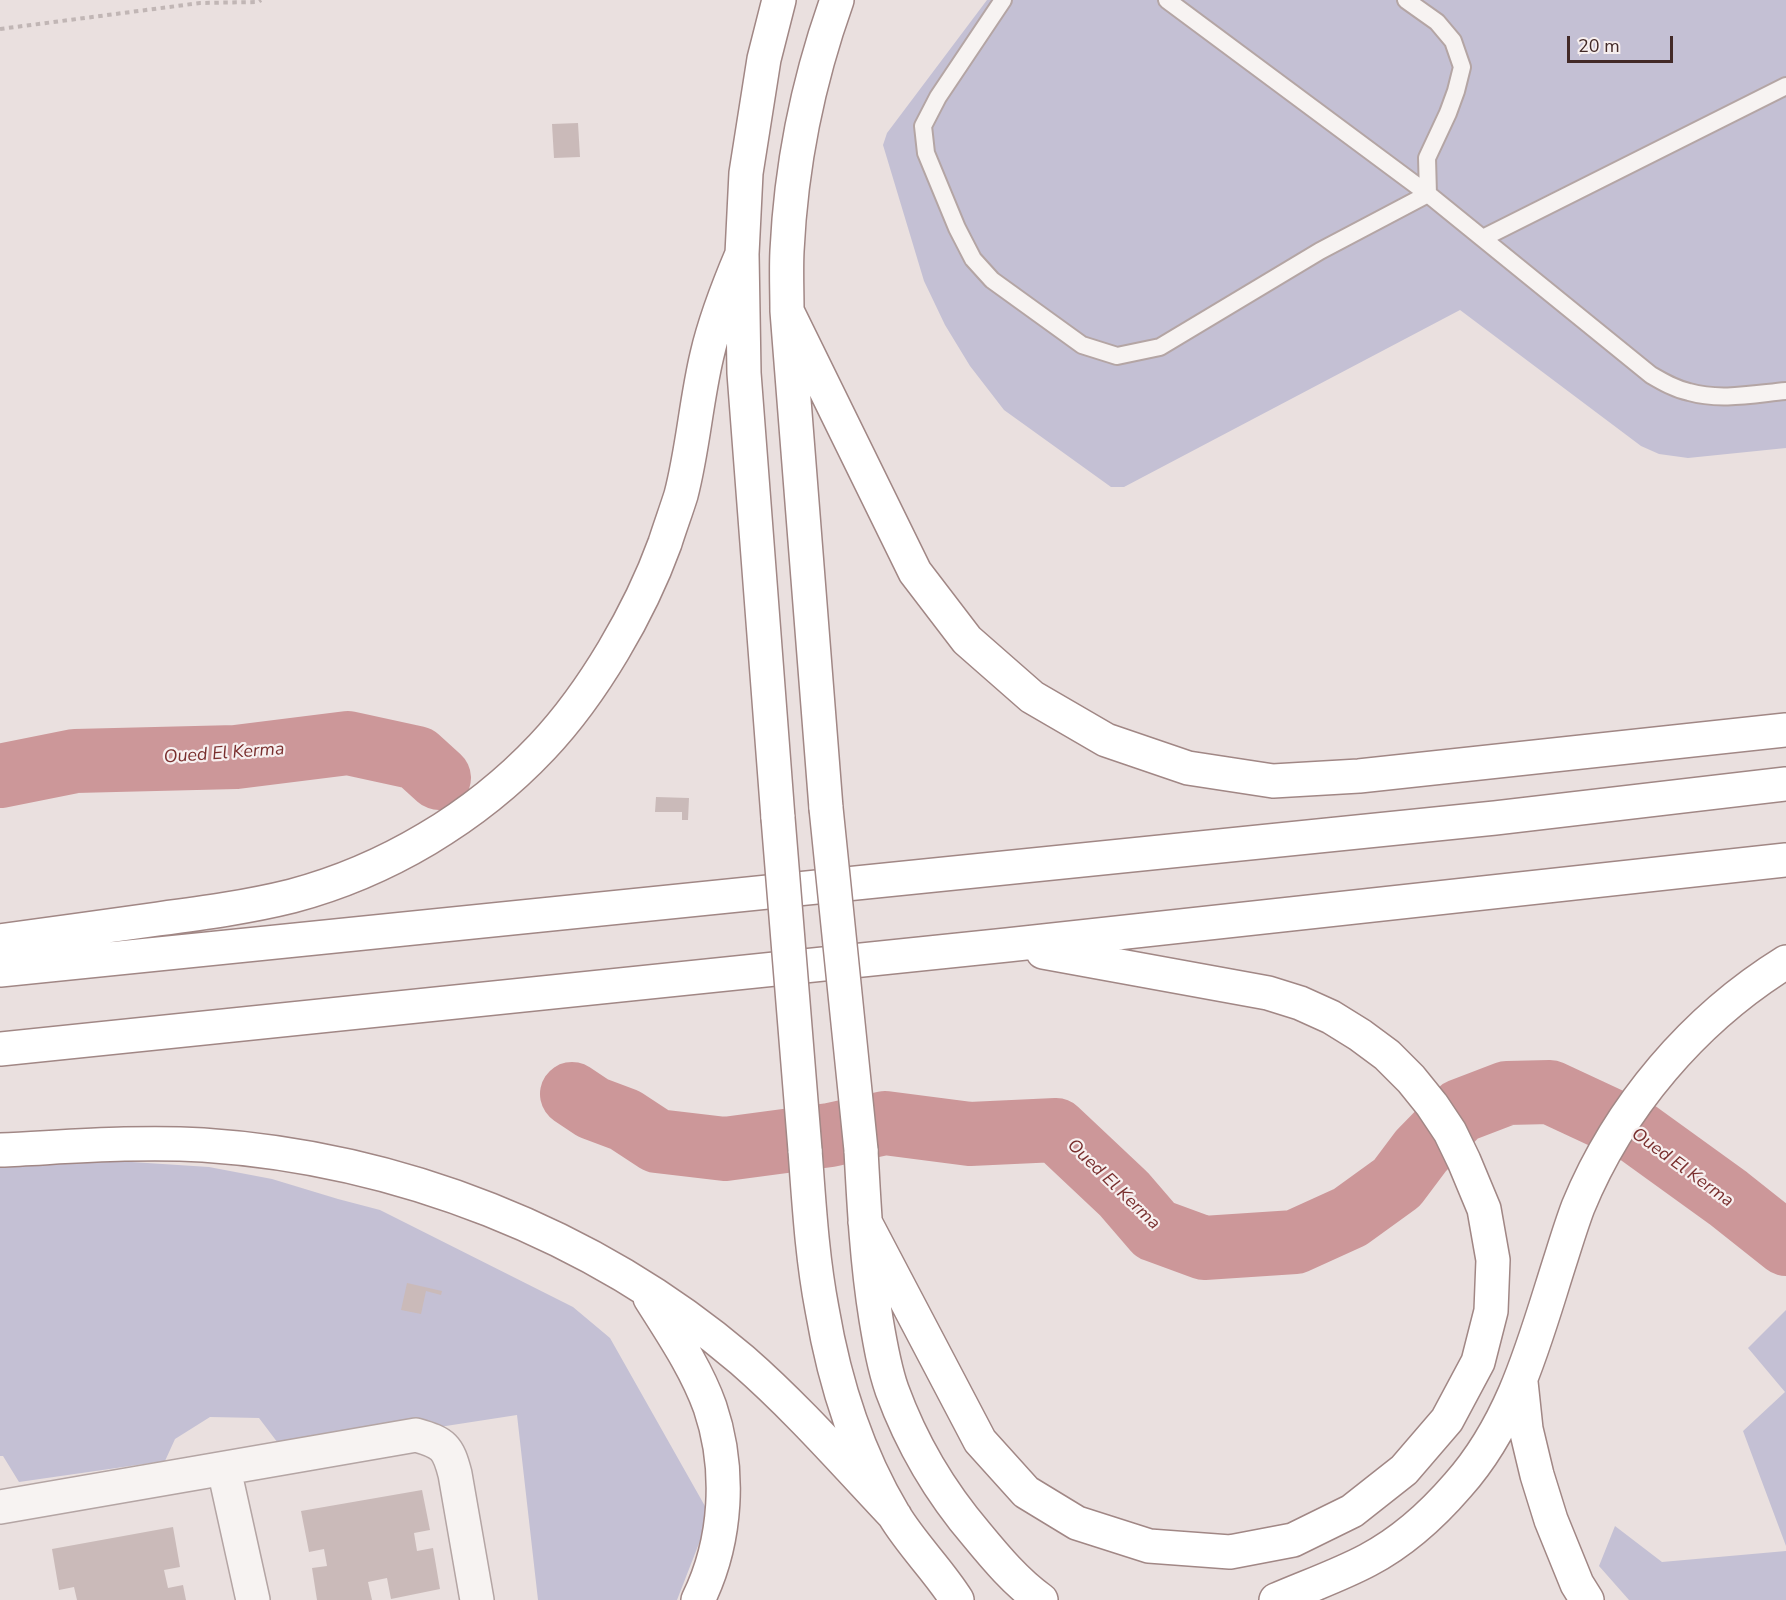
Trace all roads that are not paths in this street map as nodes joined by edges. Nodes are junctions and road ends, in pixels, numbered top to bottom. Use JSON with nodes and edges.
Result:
{"nodes":[{"id":1,"x":779,"y":0,"type":"edge"},
{"id":2,"x":837,"y":0,"type":"edge"},
{"id":3,"x":1003,"y":0,"type":"edge"},
{"id":4,"x":1167,"y":0,"type":"edge"},
{"id":5,"x":1406,"y":0,"type":"edge"},
{"id":6,"x":1786,"y":86,"type":"edge"},
{"id":7,"x":1428,"y":194,"type":"junction"},
{"id":8,"x":1483,"y":238,"type":"junction"},
{"id":9,"x":742,"y":254,"type":"junction"},
{"id":10,"x":787,"y":311,"type":"junction"},
{"id":11,"x":1786,"y":391,"type":"edge"},
{"id":12,"x":1786,"y":730,"type":"edge"},
{"id":13,"x":1786,"y":784,"type":"edge"},
{"id":14,"x":1786,"y":860,"type":"edge"},
{"id":15,"x":0,"y":941,"type":"edge"},
{"id":16,"x":1007,"y":945,"type":"junction"},
{"id":17,"x":1786,"y":962,"type":"edge"},
{"id":18,"x":0,"y":970,"type":"edge"},
{"id":19,"x":0,"y":1049,"type":"edge"},
{"id":20,"x":0,"y":1150,"type":"edge"},
{"id":21,"x":865,"y":1222,"type":"junction"},
{"id":22,"x":645,"y":1289,"type":"junction"},
{"id":23,"x":1521,"y":1382,"type":"junction"},
{"id":24,"x":224,"y":1469,"type":"junction"},
{"id":25,"x":0,"y":1507,"type":"edge"},
{"id":26,"x":895,"y":1516,"type":"junction"},
{"id":27,"x":253,"y":1600,"type":"edge"},
{"id":28,"x":477,"y":1600,"type":"edge"},
{"id":29,"x":698,"y":1600,"type":"edge"},
{"id":30,"x":957,"y":1600,"type":"edge"},
{"id":31,"x":1041,"y":1600,"type":"edge"},
{"id":32,"x":1276,"y":1600,"type":"edge"},
{"id":33,"x":1587,"y":1600,"type":"edge"}],
"edges":[{"from":1,"to":9,"type":"highway"},
{"from":2,"to":10,"type":"highway"},
{"from":3,"to":7,"type":"lane"},
{"from":4,"to":7,"type":"lane"},
{"from":5,"to":7,"type":"lane"},
{"from":6,"to":8,"type":"lane"},
{"from":7,"to":8,"type":"lane"},
{"from":8,"to":11,"type":"lane"},
{"from":9,"to":15,"type":"highway"},
{"from":9,"to":26,"type":"highway","bridge":true},
{"from":10,"to":12,"type":"highway"},
{"from":10,"to":21,"type":"highway","bridge":true},
{"from":13,"to":18,"type":"highway"},
{"from":14,"to":16,"type":"highway"},
{"from":16,"to":19,"type":"highway"},
{"from":16,"to":21,"type":"highway"},
{"from":17,"to":23,"type":"highway"},
{"from":20,"to":22,"type":"highway"},
{"from":21,"to":31,"type":"highway"},
{"from":22,"to":26,"type":"highway"},
{"from":22,"to":29,"type":"highway"},
{"from":23,"to":32,"type":"highway"},
{"from":23,"to":33,"type":"highway"},
{"from":24,"to":25,"type":"street"},
{"from":24,"to":27,"type":"street"},
{"from":24,"to":28,"type":"street"},
{"from":26,"to":30,"type":"highway"}]}
